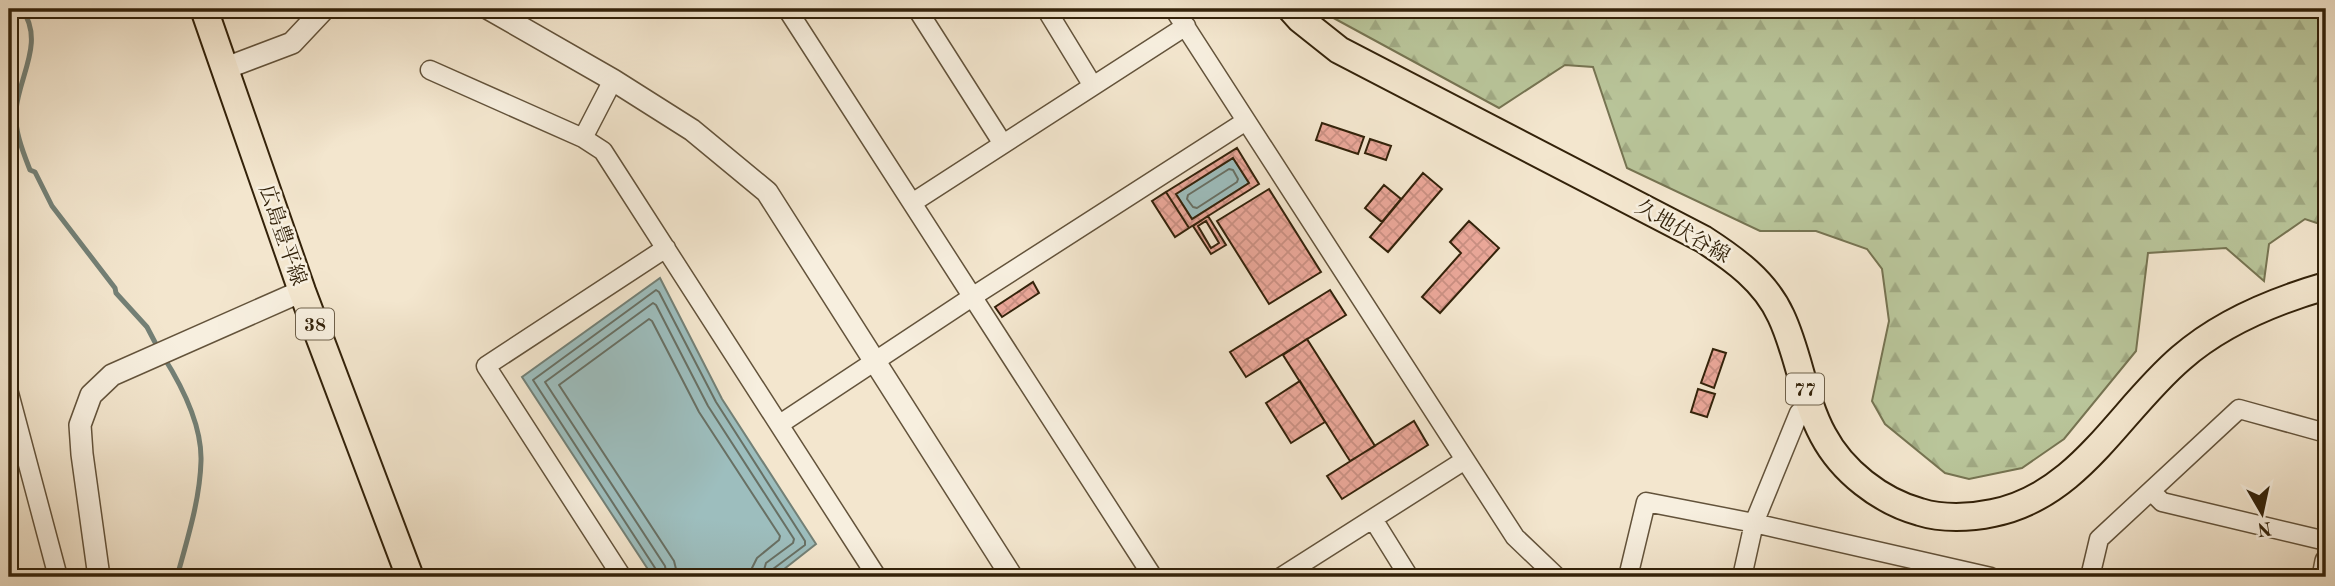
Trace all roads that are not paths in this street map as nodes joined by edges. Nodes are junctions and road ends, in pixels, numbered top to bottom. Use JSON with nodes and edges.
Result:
{"nodes":[{"id":1,"x":204,"y":9,"type":"edge"},
{"id":2,"x":324,"y":9,"type":"edge"},
{"id":3,"x":489,"y":9,"type":"edge"},
{"id":4,"x":787,"y":9,"type":"edge"},
{"id":5,"x":917,"y":9,"type":"edge"},
{"id":6,"x":1046,"y":9,"type":"edge"},
{"id":7,"x":1174,"y":9,"type":"edge"},
{"id":8,"x":1291,"y":9,"type":"edge"},
{"id":9,"x":1185,"y":26,"type":"junction"},
{"id":10,"x":226,"y":68,"type":"junction"},
{"id":11,"x":430,"y":70,"type":"dead end"},
{"id":12,"x":613,"y":80,"type":"junction"},
{"id":13,"x":1093,"y":86,"type":"junction"},
{"id":14,"x":1246,"y":121,"type":"junction"},
{"id":15,"x":583,"y":138,"type":"junction"},
{"id":16,"x":1003,"y":144,"type":"junction"},
{"id":17,"x":912,"y":203,"type":"junction"},
{"id":18,"x":666,"y":248,"type":"junction"},
{"id":19,"x":2326,"y":286,"type":"edge"},
{"id":20,"x":302,"y":291,"type":"junction"},
{"id":21,"x":972,"y":297,"type":"junction"},
{"id":22,"x":876,"y":360,"type":"junction"},
{"id":23,"x":9,"y":393,"type":"edge"},
{"id":24,"x":1809,"y":402,"type":"junction"},
{"id":25,"x":13,"y":423,"type":"edge"},
{"id":26,"x":780,"y":424,"type":"junction"},
{"id":27,"x":2326,"y":433,"type":"edge"},
{"id":28,"x":1465,"y":460,"type":"junction"},
{"id":29,"x":2151,"y":491,"type":"junction"},
{"id":30,"x":1373,"y":519,"type":"junction"},
{"id":31,"x":1754,"y":523,"type":"junction"},
{"id":32,"x":2326,"y":541,"type":"edge"},
{"id":33,"x":2326,"y":561,"type":"edge"},
{"id":34,"x":58,"y":577,"type":"edge"},
{"id":35,"x":99,"y":577,"type":"edge"},
{"id":36,"x":410,"y":577,"type":"edge"},
{"id":37,"x":622,"y":577,"type":"edge"},
{"id":38,"x":877,"y":577,"type":"edge"},
{"id":39,"x":1012,"y":577,"type":"edge"},
{"id":40,"x":1153,"y":577,"type":"edge"},
{"id":41,"x":1281,"y":577,"type":"edge"},
{"id":42,"x":1409,"y":577,"type":"edge"},
{"id":43,"x":1557,"y":577,"type":"edge"},
{"id":44,"x":1629,"y":577,"type":"edge"},
{"id":45,"x":1742,"y":577,"type":"edge"},
{"id":46,"x":1991,"y":577,"type":"edge"},
{"id":47,"x":2090,"y":577,"type":"edge"},
{"id":48,"x":2323,"y":577,"type":"edge"}],
"edges":[{"from":1,"to":10,"type":"main road","name":"広島豊平線","number":"38"},
{"from":2,"to":10,"type":"street"},
{"from":3,"to":12,"type":"street"},
{"from":4,"to":17,"type":"street"},
{"from":5,"to":16,"type":"street"},
{"from":6,"to":13,"type":"street"},
{"from":7,"to":9,"type":"street"},
{"from":8,"to":24,"type":"main road","name":"久地伏谷線","number":"77"},
{"from":9,"to":13,"type":"street"},
{"from":9,"to":14,"type":"street"},
{"from":10,"to":20,"type":"main road","name":"広島豊平線","number":"38"},
{"from":11,"to":15,"type":"street"},
{"from":12,"to":15,"type":"street"},
{"from":12,"to":22,"type":"street"},
{"from":13,"to":16,"type":"street"},
{"from":14,"to":21,"type":"street"},
{"from":14,"to":28,"type":"street"},
{"from":15,"to":18,"type":"street"},
{"from":16,"to":17,"type":"street"},
{"from":17,"to":21,"type":"street"},
{"from":18,"to":26,"type":"street"},
{"from":18,"to":37,"type":"street"},
{"from":19,"to":24,"type":"main road","name":"久地伏谷線","number":"77"},
{"from":20,"to":35,"type":"street"},
{"from":20,"to":36,"type":"main road","name":"広島豊平線","number":"38"},
{"from":21,"to":22,"type":"street"},
{"from":21,"to":40,"type":"street"},
{"from":22,"to":26,"type":"street"},
{"from":22,"to":39,"type":"street"},
{"from":23,"to":25,"type":"street"},
{"from":24,"to":31,"type":"street"},
{"from":25,"to":34,"type":"street"},
{"from":26,"to":38,"type":"street"},
{"from":27,"to":29,"type":"street"},
{"from":28,"to":30,"type":"street"},
{"from":28,"to":43,"type":"street"},
{"from":29,"to":32,"type":"street"},
{"from":29,"to":47,"type":"street"},
{"from":30,"to":41,"type":"street"},
{"from":30,"to":42,"type":"street"},
{"from":31,"to":44,"type":"street"},
{"from":31,"to":45,"type":"street"},
{"from":31,"to":46,"type":"street"},
{"from":33,"to":48,"type":"street"}]}
